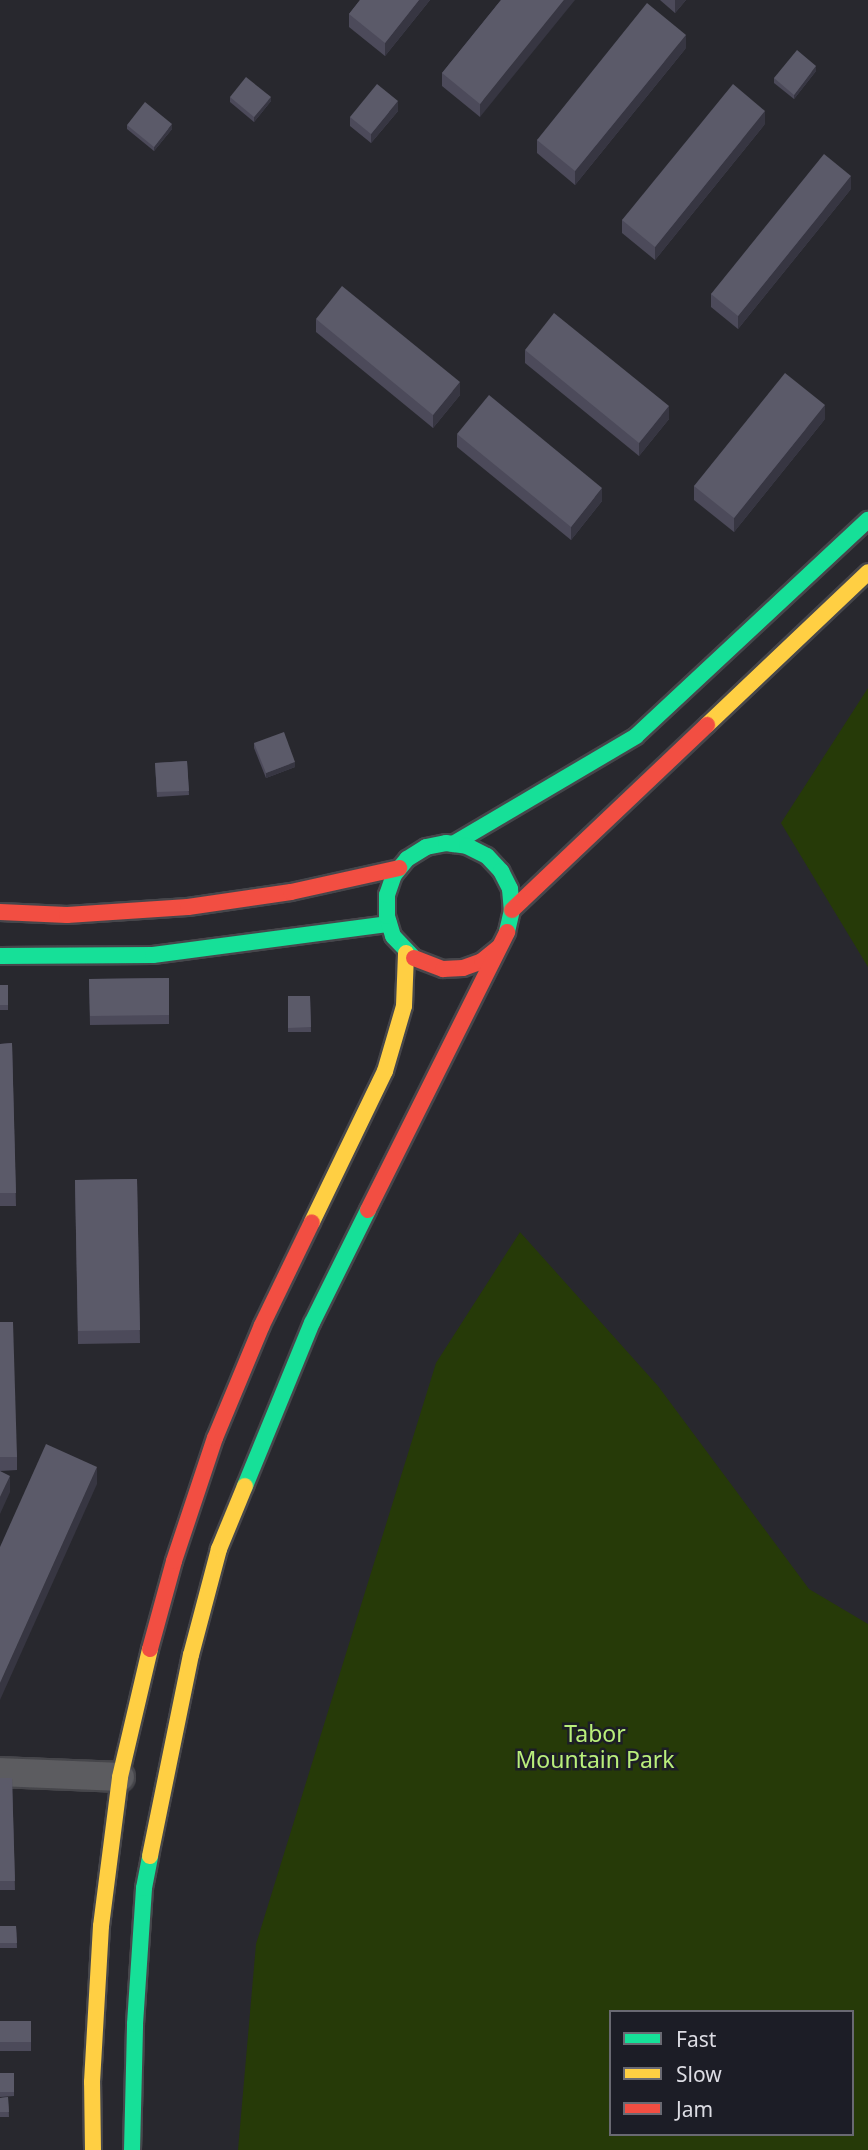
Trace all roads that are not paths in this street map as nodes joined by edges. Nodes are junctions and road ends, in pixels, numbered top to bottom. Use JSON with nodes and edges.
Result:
{"nodes":[{"id":1,"x":868,"y":520,"type":"edge"},
{"id":2,"x":868,"y":572,"type":"edge"},
{"id":3,"x":453,"y":844,"type":"junction"},
{"id":4,"x":399,"y":868,"type":"junction"},
{"id":5,"x":512,"y":910,"type":"junction"},
{"id":6,"x":0,"y":912,"type":"edge"},
{"id":7,"x":389,"y":923,"type":"junction"},
{"id":8,"x":498,"y":948,"type":"junction"},
{"id":9,"x":406,"y":953,"type":"junction"},
{"id":10,"x":0,"y":956,"type":"edge"},
{"id":11,"x":0,"y":1772,"type":"edge"},
{"id":12,"x":121,"y":1777,"type":"junction"},
{"id":13,"x":93,"y":2150,"type":"edge"},
{"id":14,"x":132,"y":2150,"type":"edge"}],
"edges":[{"from":1,"to":3,"type":"street"},
{"from":2,"to":5,"type":"street"},
{"from":3,"to":4,"type":"street"},
{"from":3,"to":5,"type":"street"},
{"from":4,"to":6,"type":"street"},
{"from":4,"to":7,"type":"street"},
{"from":5,"to":8,"type":"street"},
{"from":7,"to":9,"type":"street"},
{"from":7,"to":10,"type":"street"},
{"from":8,"to":9,"type":"street"},
{"from":8,"to":14,"type":"street"},
{"from":9,"to":12,"type":"street"},
{"from":11,"to":12,"type":"street"},
{"from":12,"to":13,"type":"street"}]}
